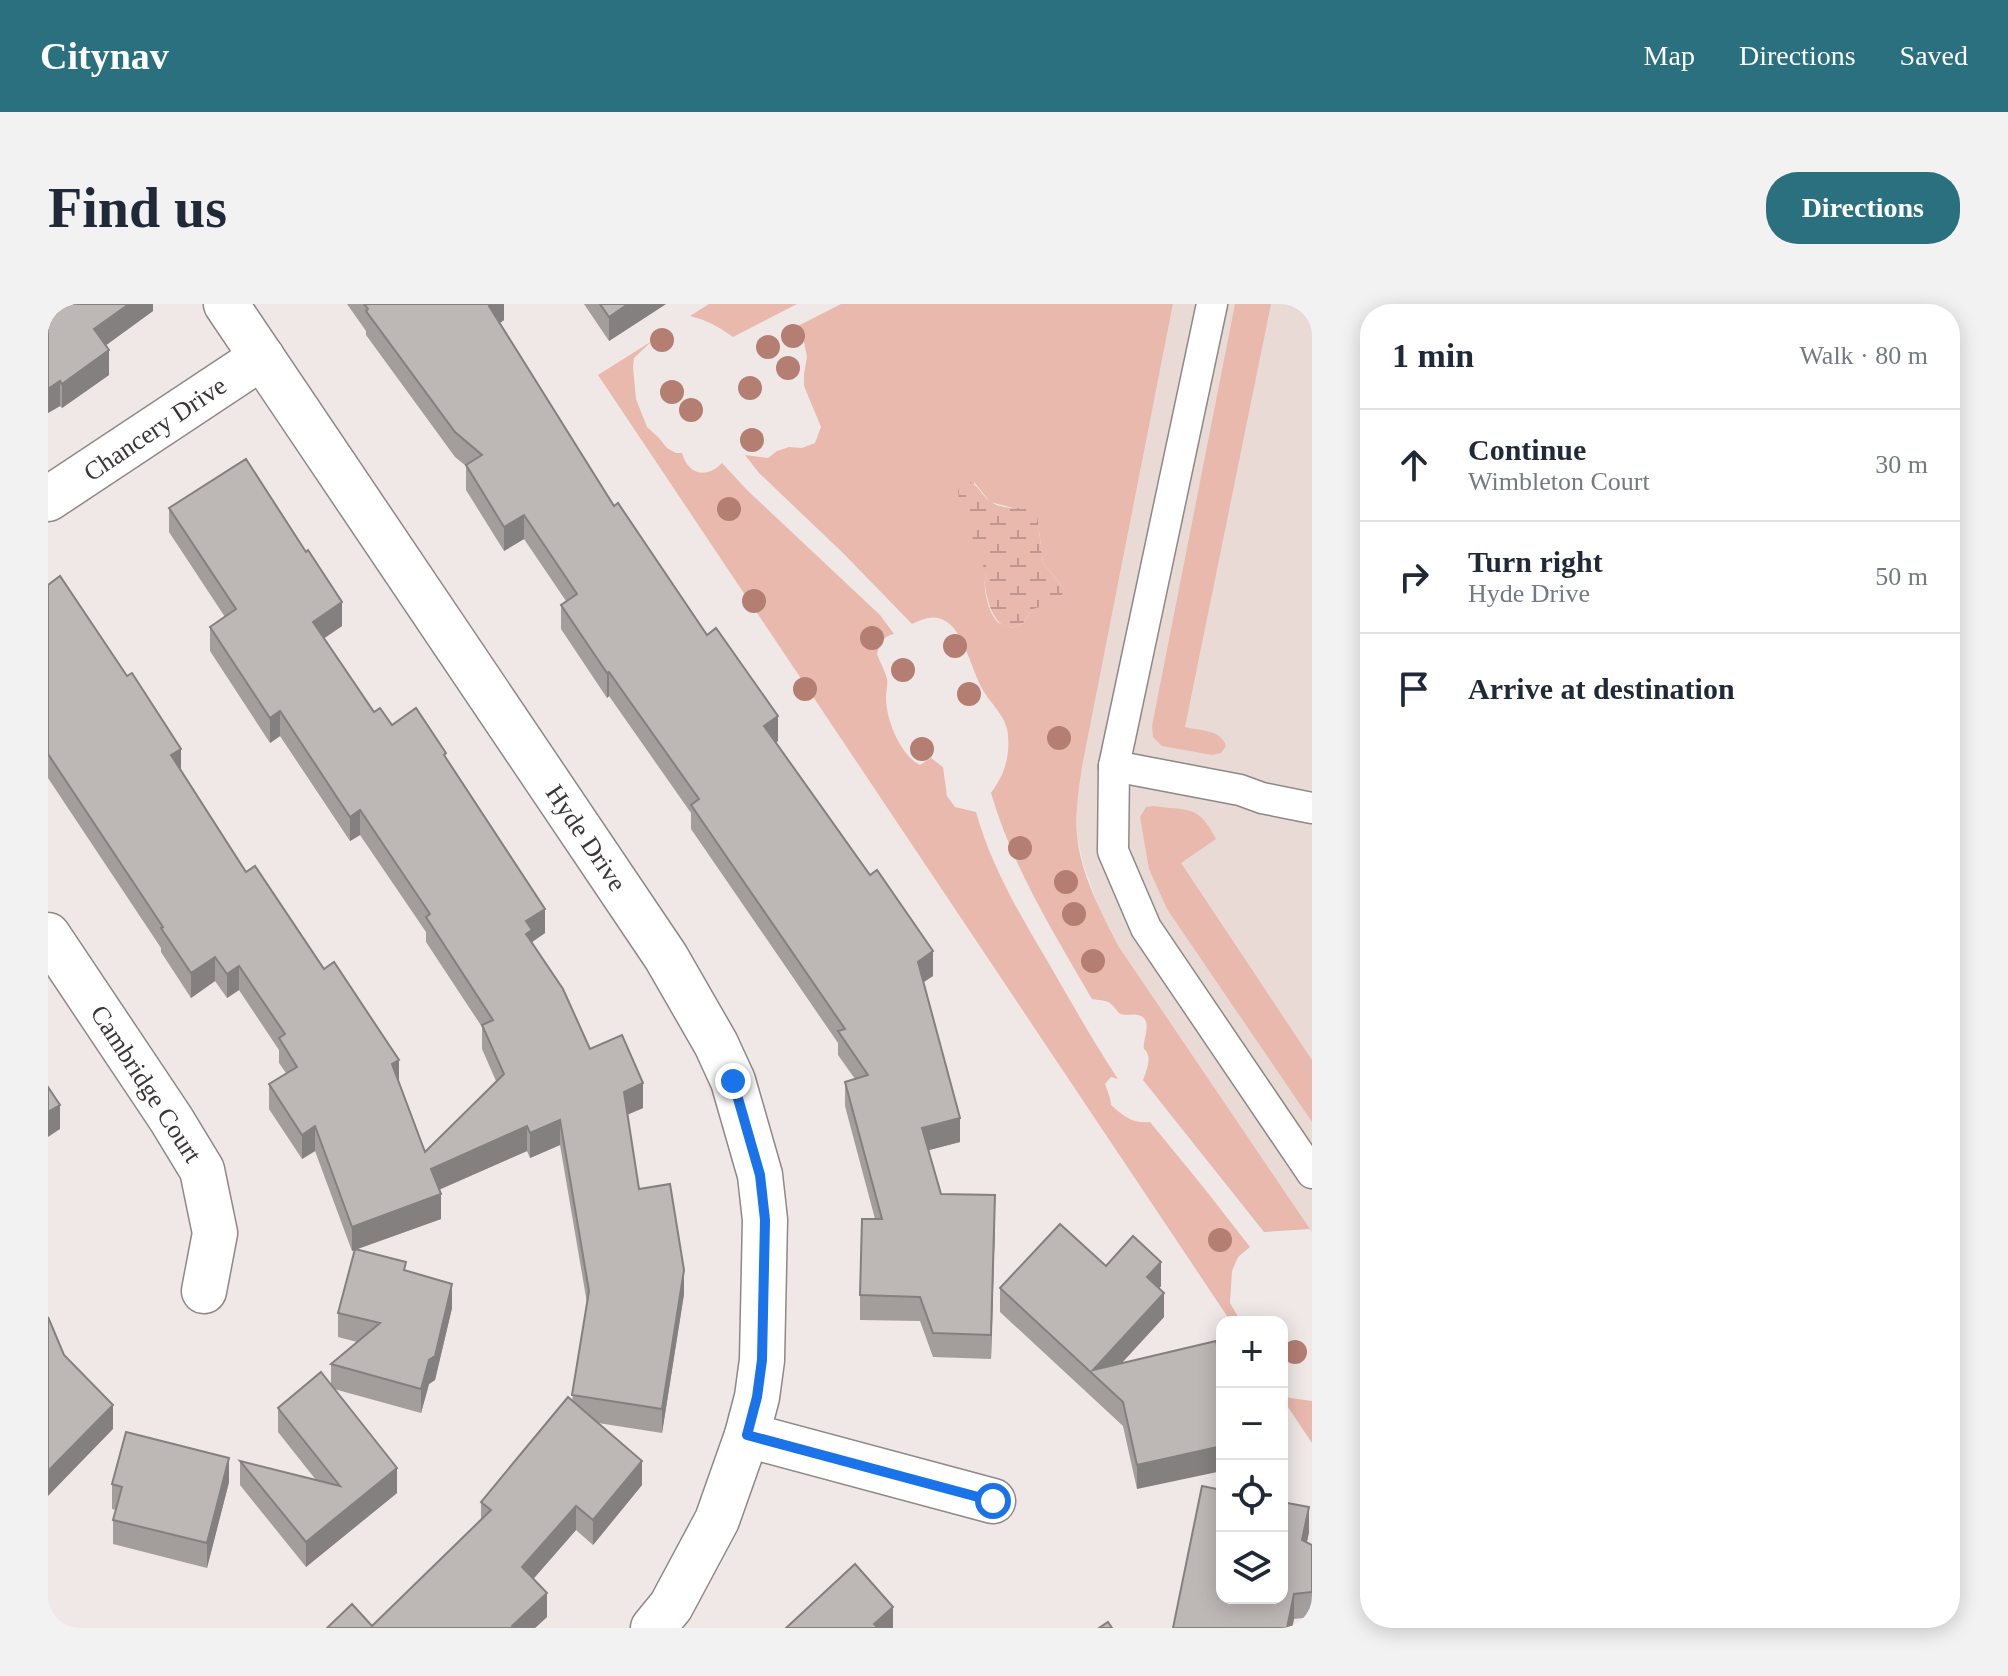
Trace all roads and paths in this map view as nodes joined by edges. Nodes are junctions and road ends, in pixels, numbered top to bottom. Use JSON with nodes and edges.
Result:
{"nodes":[{"id":1,"x":226,"y":304,"type":"edge"},
{"id":2,"x":1212,"y":304,"type":"edge"},
{"id":3,"x":262,"y":357,"type":"junction"},
{"id":4,"x":48,"y":499,"type":"edge"},
{"id":5,"x":1114,"y":766,"type":"junction"},
{"id":6,"x":1312,"y":808,"type":"edge"},
{"id":7,"x":48,"y":935,"type":"edge"},
{"id":8,"x":1312,"y":1173,"type":"edge"},
{"id":9,"x":204,"y":1291,"type":"dead end"},
{"id":10,"x":747,"y":1435,"type":"junction"},
{"id":11,"x":993,"y":1501,"type":"dead end"},
{"id":12,"x":653,"y":1628,"type":"edge"}],
"edges":[{"from":1,"to":3,"type":"street","name":"Hyde Drive"},
{"from":2,"to":5,"type":"lane"},
{"from":3,"to":4,"type":"street","name":"Chancery Drive"},
{"from":3,"to":10,"type":"street","name":"Hyde Drive"},
{"from":5,"to":6,"type":"lane"},
{"from":5,"to":8,"type":"lane"},
{"from":7,"to":9,"type":"street","name":"Cambridge Court"},
{"from":10,"to":11,"type":"street"},
{"from":10,"to":12,"type":"street","name":"Hyde Drive"}]}
